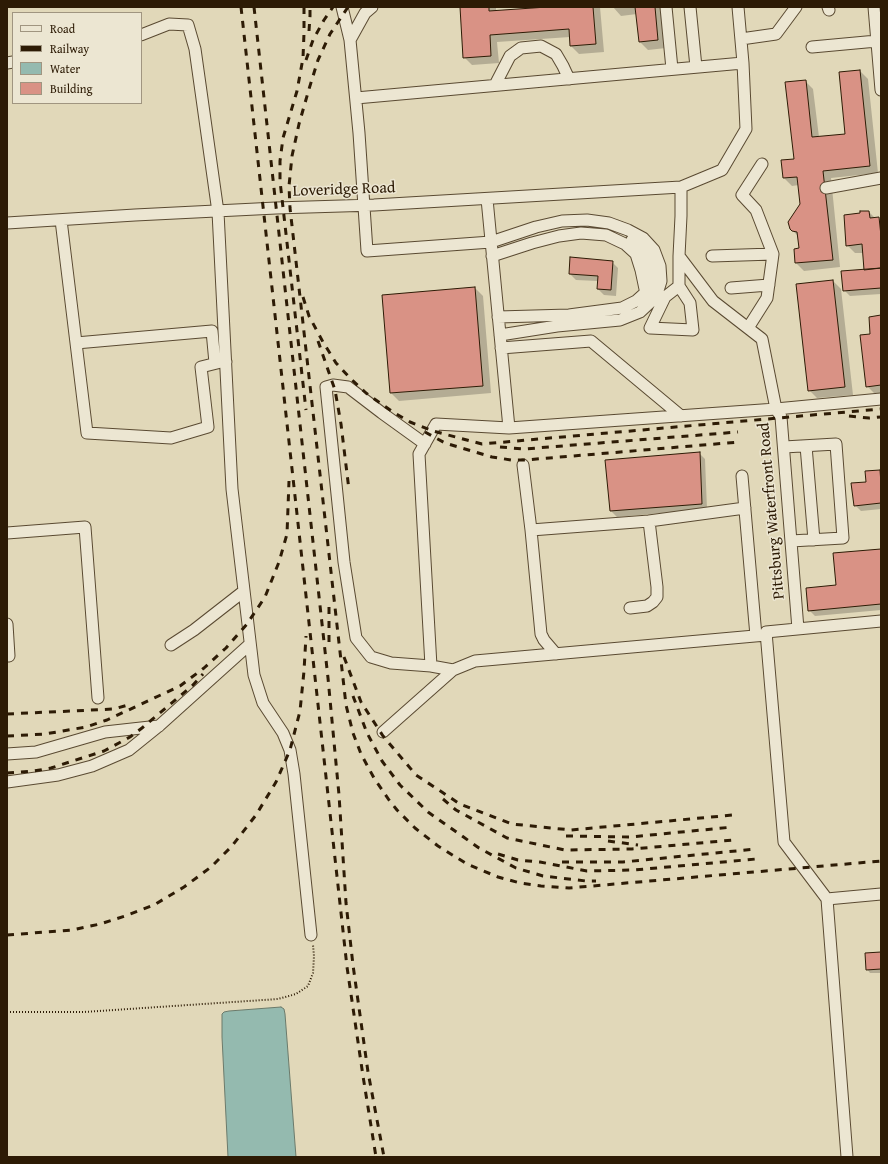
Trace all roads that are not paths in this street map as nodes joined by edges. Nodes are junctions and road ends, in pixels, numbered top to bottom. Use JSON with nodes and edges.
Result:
{"nodes":[{"id":1,"x":342,"y":7,"type":"edge"},
{"id":2,"x":372,"y":7,"type":"edge"},
{"id":3,"x":666,"y":7,"type":"edge"},
{"id":4,"x":690,"y":7,"type":"edge"},
{"id":5,"x":738,"y":7,"type":"edge"},
{"id":6,"x":796,"y":7,"type":"edge"},
{"id":7,"x":874,"y":7,"type":"edge"},
{"id":8,"x":142,"y":35,"type":"edge"},
{"id":9,"x":741,"y":39,"type":"junction"},
{"id":10,"x":350,"y":40,"type":"junction"},
{"id":11,"x":877,"y":41,"type":"junction"},
{"id":12,"x":812,"y":47,"type":"dead end"},
{"id":13,"x":743,"y":63,"type":"junction"},
{"id":14,"x":696,"y":67,"type":"junction"},
{"id":15,"x":672,"y":69,"type":"junction"},
{"id":16,"x":569,"y":79,"type":"junction"},
{"id":17,"x":495,"y":85,"type":"junction"},
{"id":18,"x":881,"y":90,"type":"edge"},
{"id":19,"x":356,"y":98,"type":"junction"},
{"id":20,"x":762,"y":164,"type":"dead end"},
{"id":21,"x":881,"y":178,"type":"edge"},
{"id":22,"x":681,"y":187,"type":"junction"},
{"id":23,"x":826,"y":188,"type":"dead end"},
{"id":24,"x":487,"y":199,"type":"junction"},
{"id":25,"x":363,"y":206,"type":"junction"},
{"id":26,"x":218,"y":212,"type":"junction"},
{"id":27,"x":61,"y":220,"type":"junction"},
{"id":28,"x":7,"y":223,"type":"edge"},
{"id":29,"x":492,"y":249,"type":"junction"},
{"id":30,"x":773,"y":254,"type":"junction"},
{"id":31,"x":679,"y":256,"type":"junction"},
{"id":32,"x":712,"y":256,"type":"dead end"},
{"id":33,"x":769,"y":285,"type":"junction"},
{"id":34,"x":679,"y":286,"type":"junction"},
{"id":35,"x":731,"y":288,"type":"dead end"},
{"id":36,"x":498,"y":317,"type":"junction"},
{"id":37,"x":748,"y":328,"type":"junction"},
{"id":38,"x":500,"y":335,"type":"junction"},
{"id":39,"x":76,"y":343,"type":"junction"},
{"id":40,"x":501,"y":348,"type":"junction"},
{"id":41,"x":220,"y":362,"type":"junction"},
{"id":42,"x":881,"y":399,"type":"edge"},
{"id":43,"x":776,"y":409,"type":"junction"},
{"id":44,"x":681,"y":416,"type":"junction"},
{"id":45,"x":509,"y":428,"type":"junction"},
{"id":46,"x":425,"y":444,"type":"junction"},
{"id":47,"x":806,"y":446,"type":"junction"},
{"id":48,"x":784,"y":447,"type":"junction"},
{"id":49,"x":523,"y":465,"type":"dead end"},
{"id":50,"x":742,"y":476,"type":"dead end"},
{"id":51,"x":745,"y":508,"type":"junction"},
{"id":52,"x":649,"y":521,"type":"junction"},
{"id":53,"x":530,"y":530,"type":"junction"},
{"id":54,"x":7,"y":533,"type":"edge"},
{"id":55,"x":814,"y":540,"type":"junction"},
{"id":56,"x":791,"y":541,"type":"junction"},
{"id":57,"x":244,"y":590,"type":"junction"},
{"id":58,"x":630,"y":608,"type":"dead end"},
{"id":59,"x":881,"y":621,"type":"edge"},
{"id":60,"x":7,"y":624,"type":"edge"},
{"id":61,"x":798,"y":629,"type":"junction"},
{"id":62,"x":761,"y":635,"type":"junction"},
{"id":63,"x":250,"y":644,"type":"junction"},
{"id":64,"x":171,"y":645,"type":"dead end"},
{"id":65,"x":556,"y":654,"type":"junction"},
{"id":66,"x":7,"y":656,"type":"edge"},
{"id":67,"x":431,"y":666,"type":"junction"},
{"id":68,"x":453,"y":670,"type":"junction"},
{"id":69,"x":98,"y":698,"type":"dead end"},
{"id":70,"x":160,"y":725,"type":"junction"},
{"id":71,"x":383,"y":732,"type":"dead end"},
{"id":72,"x":7,"y":754,"type":"edge"},
{"id":73,"x":7,"y":782,"type":"edge"},
{"id":74,"x":881,"y":894,"type":"edge"},
{"id":75,"x":827,"y":899,"type":"junction"},
{"id":76,"x":311,"y":935,"type":"road end"},
{"id":77,"x":846,"y":1157,"type":"edge"}],
"edges":[{"from":1,"to":10,"type":"street"},
{"from":2,"to":10,"type":"street"},
{"from":3,"to":15,"type":"street"},
{"from":4,"to":14,"type":"street"},
{"from":5,"to":9,"type":"street"},
{"from":6,"to":9,"type":"street"},
{"from":7,"to":11,"type":"street"},
{"from":8,"to":26,"type":"street"},
{"from":9,"to":13,"type":"street"},
{"from":10,"to":19,"type":"street"},
{"from":11,"to":12,"type":"street"},
{"from":11,"to":18,"type":"street"},
{"from":13,"to":14,"type":"street"},
{"from":13,"to":22,"type":"street"},
{"from":14,"to":15,"type":"street"},
{"from":15,"to":16,"type":"street"},
{"from":16,"to":17,"type":"street"},
{"from":16,"to":17,"type":"street"},
{"from":17,"to":19,"type":"street"},
{"from":19,"to":25,"type":"street"},
{"from":20,"to":30,"type":"street"},
{"from":21,"to":23,"type":"street"},
{"from":22,"to":24,"type":"street","name":"Loveridge Road"},
{"from":22,"to":31,"type":"street"},
{"from":24,"to":25,"type":"street","name":"Loveridge Road"},
{"from":24,"to":29,"type":"street"},
{"from":25,"to":26,"type":"street","name":"Loveridge Road"},
{"from":25,"to":29,"type":"street"},
{"from":26,"to":27,"type":"street","name":"Loveridge Road"},
{"from":26,"to":41,"type":"street"},
{"from":27,"to":28,"type":"street","name":"Loveridge Road"},
{"from":27,"to":39,"type":"street"},
{"from":29,"to":36,"type":"street"},
{"from":29,"to":36,"type":"street"},
{"from":29,"to":38,"type":"street"},
{"from":30,"to":32,"type":"street"},
{"from":30,"to":33,"type":"street"},
{"from":31,"to":34,"type":"street"},
{"from":31,"to":37,"type":"street","name":"Pittsburg Waterfront Road"},
{"from":33,"to":35,"type":"street"},
{"from":33,"to":37,"type":"street"},
{"from":34,"to":34,"type":"street"},
{"from":36,"to":38,"type":"street"},
{"from":37,"to":43,"type":"street","name":"Pittsburg Waterfront Road"},
{"from":38,"to":40,"type":"street"},
{"from":39,"to":41,"type":"street"},
{"from":39,"to":41,"type":"street"},
{"from":40,"to":44,"type":"street"},
{"from":40,"to":45,"type":"street"},
{"from":41,"to":57,"type":"street"},
{"from":42,"to":43,"type":"street"},
{"from":43,"to":44,"type":"street"},
{"from":43,"to":48,"type":"street","name":"Pittsburg Waterfront Road"},
{"from":44,"to":45,"type":"street"},
{"from":45,"to":46,"type":"street"},
{"from":46,"to":67,"type":"street"},
{"from":46,"to":67,"type":"street"},
{"from":47,"to":48,"type":"street"},
{"from":47,"to":55,"type":"street"},
{"from":47,"to":55,"type":"street"},
{"from":48,"to":56,"type":"street","name":"Pittsburg Waterfront Road"},
{"from":49,"to":53,"type":"street"},
{"from":50,"to":51,"type":"street"},
{"from":51,"to":52,"type":"street"},
{"from":51,"to":62,"type":"street"},
{"from":52,"to":53,"type":"street"},
{"from":52,"to":58,"type":"street"},
{"from":53,"to":65,"type":"street"},
{"from":54,"to":69,"type":"street"},
{"from":55,"to":56,"type":"street"},
{"from":56,"to":61,"type":"street","name":"Pittsburg Waterfront Road"},
{"from":57,"to":63,"type":"street"},
{"from":57,"to":64,"type":"street"},
{"from":59,"to":61,"type":"street"},
{"from":60,"to":66,"type":"street"},
{"from":61,"to":62,"type":"street"},
{"from":62,"to":65,"type":"street"},
{"from":62,"to":75,"type":"street"},
{"from":63,"to":70,"type":"street"},
{"from":63,"to":76,"type":"street"},
{"from":65,"to":68,"type":"street"},
{"from":67,"to":68,"type":"street"},
{"from":68,"to":71,"type":"street"},
{"from":70,"to":72,"type":"street"},
{"from":70,"to":73,"type":"street"},
{"from":74,"to":75,"type":"street"},
{"from":75,"to":77,"type":"street"}]}
